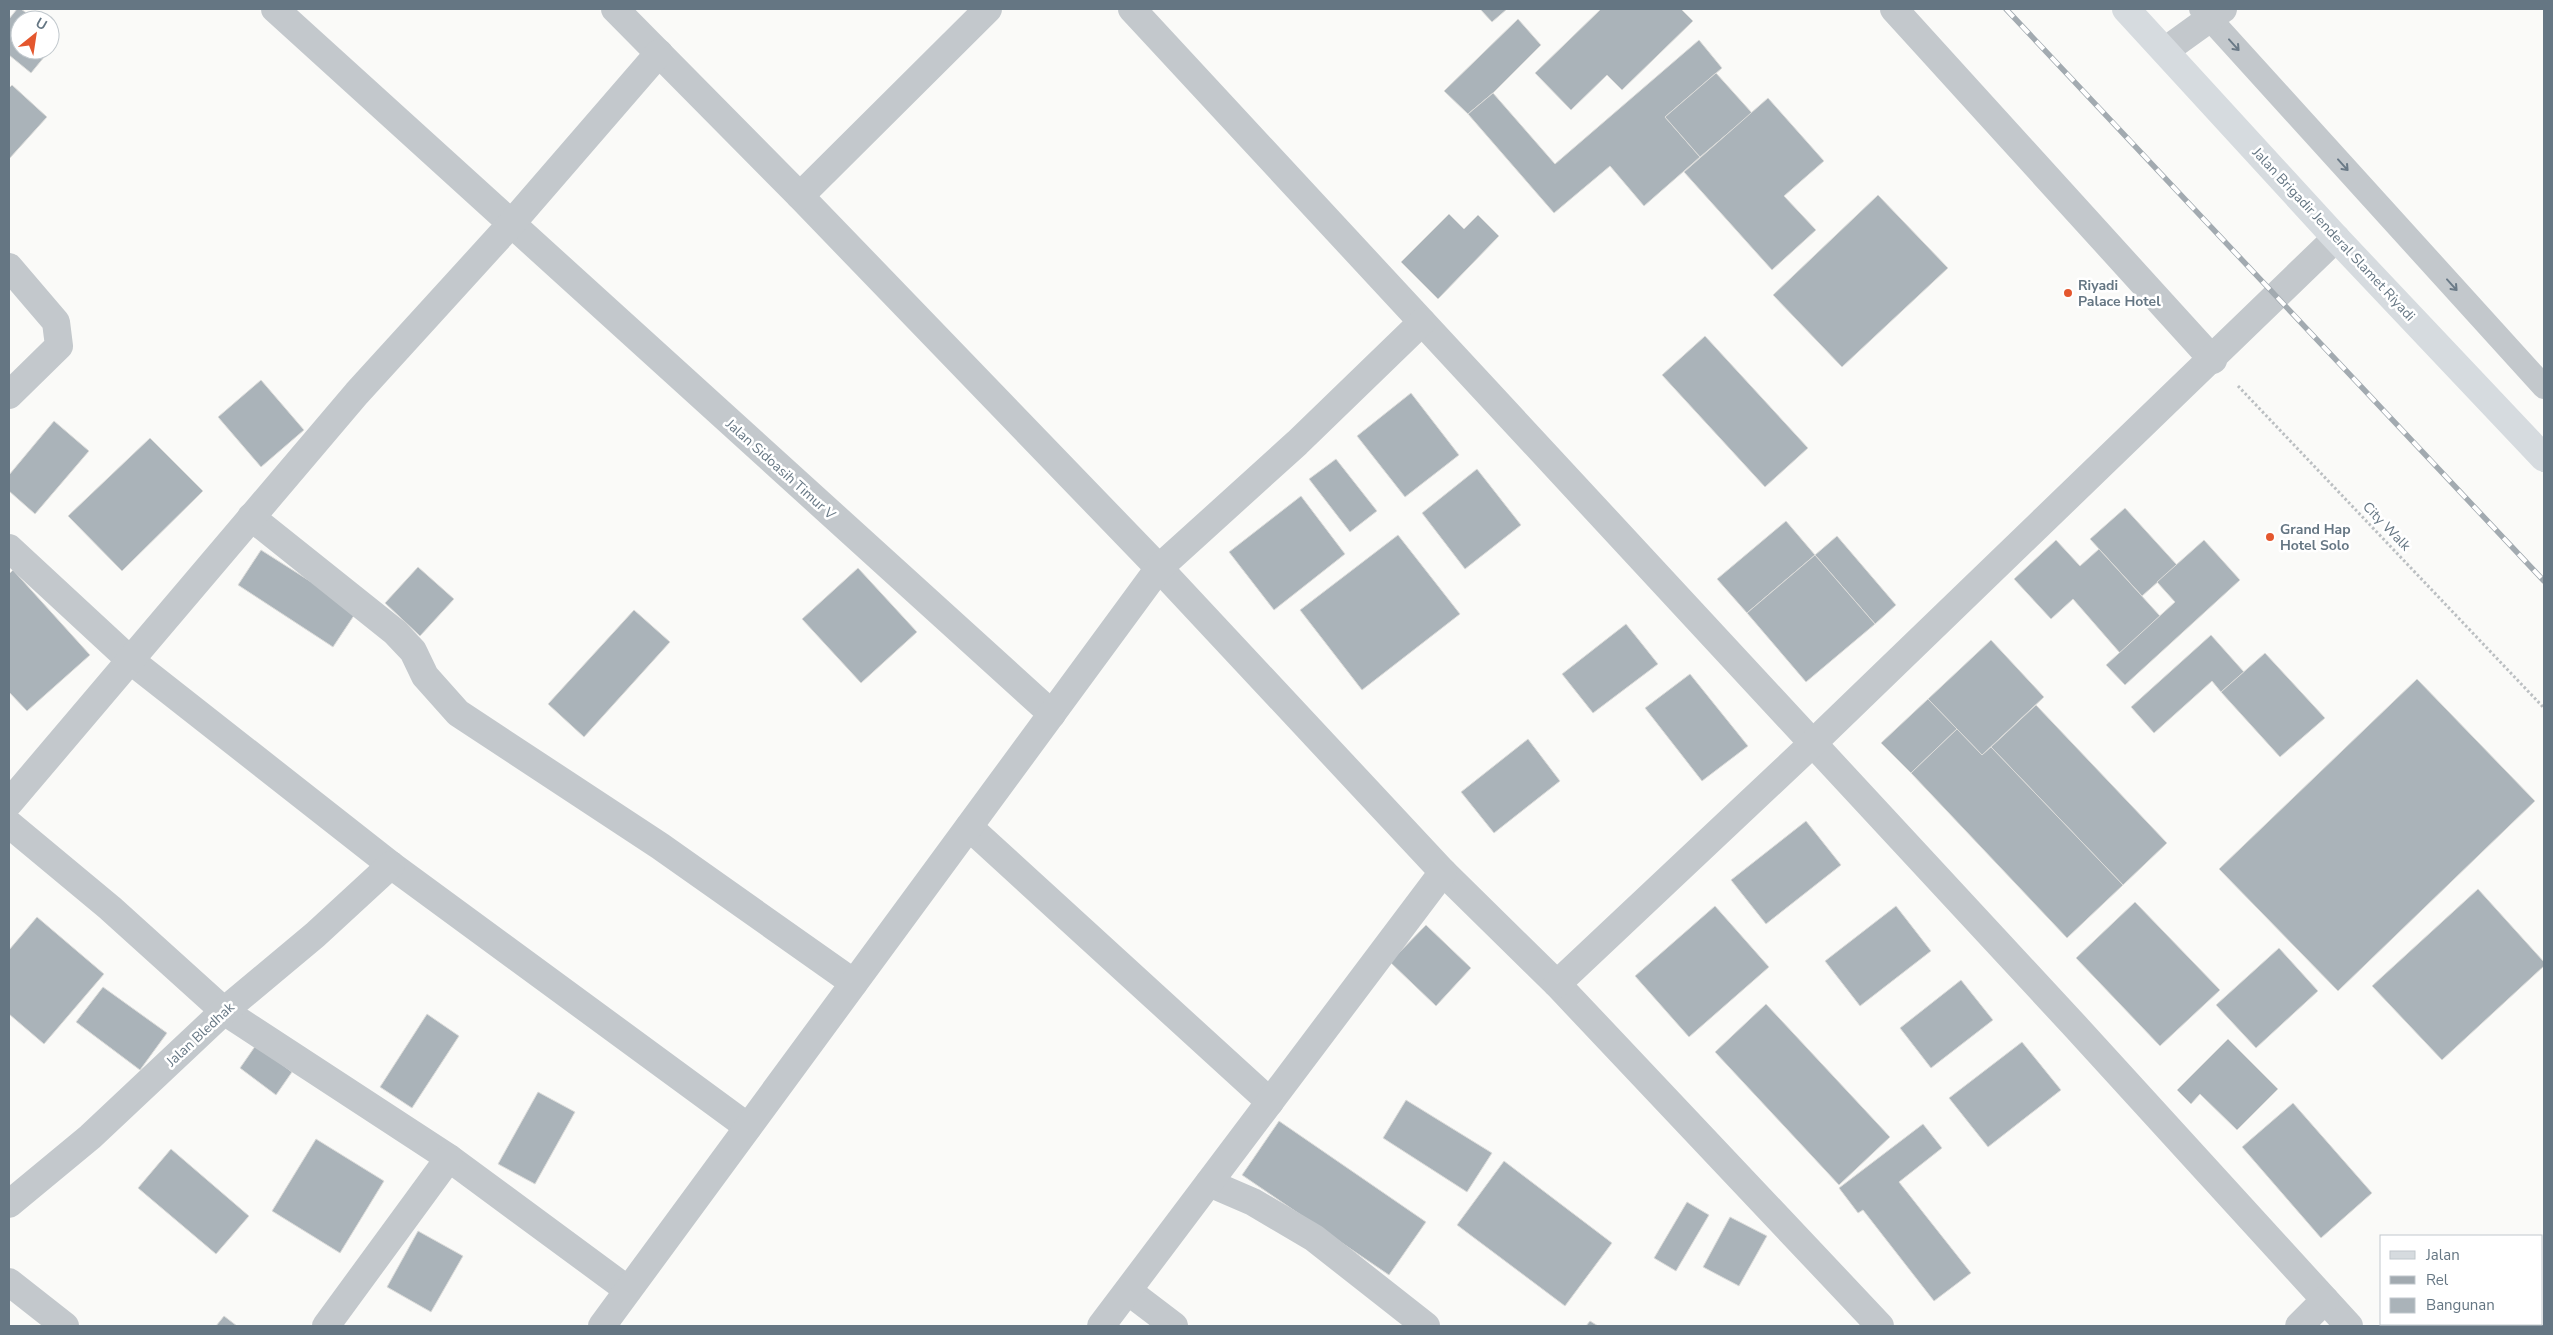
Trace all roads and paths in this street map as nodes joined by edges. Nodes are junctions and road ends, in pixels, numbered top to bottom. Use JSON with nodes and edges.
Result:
{"nodes":[{"id":1,"x":275,"y":9,"type":"edge"},
{"id":2,"x":615,"y":9,"type":"edge"},
{"id":3,"x":988,"y":9,"type":"edge"},
{"id":4,"x":1132,"y":9,"type":"edge"},
{"id":5,"x":1894,"y":9,"type":"edge"},
{"id":6,"x":2126,"y":9,"type":"edge"},
{"id":7,"x":2211,"y":12,"type":"edge"},
{"id":8,"x":2166,"y":50,"type":"junction"},
{"id":9,"x":659,"y":53,"type":"junction"},
{"id":10,"x":800,"y":196,"type":"junction"},
{"id":11,"x":511,"y":224,"type":"junction"},
{"id":12,"x":2336,"y":238,"type":"junction"},
{"id":13,"x":9,"y":267,"type":"edge"},
{"id":14,"x":1422,"y":322,"type":"junction"},
{"id":15,"x":2213,"y":360,"type":"junction"},
{"id":16,"x":2544,"y":387,"type":"edge"},
{"id":17,"x":9,"y":395,"type":"edge"},
{"id":18,"x":2544,"y":458,"type":"edge"},
{"id":19,"x":251,"y":517,"type":"junction"},
{"id":20,"x":9,"y":548,"type":"edge"},
{"id":21,"x":1159,"y":568,"type":"junction"},
{"id":22,"x":130,"y":660,"type":"junction"},
{"id":23,"x":2544,"y":708,"type":"edge"},
{"id":24,"x":1052,"y":714,"type":"junction"},
{"id":25,"x":1812,"y":744,"type":"junction"},
{"id":26,"x":9,"y":803,"type":"edge"},
{"id":27,"x":9,"y":824,"type":"edge"},
{"id":28,"x":969,"y":827,"type":"junction"},
{"id":29,"x":391,"y":865,"type":"junction"},
{"id":30,"x":1443,"y":872,"type":"junction"},
{"id":31,"x":854,"y":983,"type":"junction"},
{"id":32,"x":1557,"y":984,"type":"junction"},
{"id":33,"x":224,"y":1011,"type":"junction"},
{"id":34,"x":1270,"y":1102,"type":"junction"},
{"id":35,"x":748,"y":1127,"type":"junction"},
{"id":36,"x":449,"y":1158,"type":"junction"},
{"id":37,"x":1209,"y":1183,"type":"junction"},
{"id":38,"x":9,"y":1204,"type":"edge"},
{"id":39,"x":9,"y":1282,"type":"edge"},
{"id":40,"x":628,"y":1290,"type":"junction"},
{"id":41,"x":1128,"y":1291,"type":"junction"},
{"id":42,"x":2325,"y":1300,"type":"junction"},
{"id":43,"x":65,"y":1326,"type":"edge"},
{"id":44,"x":326,"y":1326,"type":"edge"},
{"id":45,"x":602,"y":1326,"type":"edge"},
{"id":46,"x":1101,"y":1326,"type":"edge"},
{"id":47,"x":1174,"y":1326,"type":"edge"},
{"id":48,"x":1426,"y":1326,"type":"edge"},
{"id":49,"x":1880,"y":1326,"type":"edge"},
{"id":50,"x":2299,"y":1326,"type":"edge"},
{"id":51,"x":2349,"y":1326,"type":"edge"}],
"edges":[{"from":1,"to":11,"type":"street","name":"Jalan Sidoasih Timur V"},
{"from":2,"to":9,"type":"street"},
{"from":3,"to":10,"type":"street"},
{"from":4,"to":14,"type":"street"},
{"from":5,"to":15,"type":"street"},
{"from":6,"to":8,"type":"main road","name":"Jalan Brigadir Jenderal Slamet Riyadi"},
{"from":7,"to":8,"type":"street"},
{"from":7,"to":16,"type":"lane","one_way":true},
{"from":8,"to":12,"type":"main road","name":"Jalan Brigadir Jenderal Slamet Riyadi"},
{"from":9,"to":10,"type":"street"},
{"from":9,"to":11,"type":"street"},
{"from":10,"to":21,"type":"street"},
{"from":11,"to":19,"type":"street"},
{"from":11,"to":24,"type":"street","name":"Jalan Sidoasih Timur V"},
{"from":12,"to":15,"type":"street"},
{"from":12,"to":18,"type":"main road","name":"Jalan Brigadir Jenderal Slamet Riyadi"},
{"from":13,"to":17,"type":"street"},
{"from":14,"to":21,"type":"street"},
{"from":14,"to":25,"type":"street"},
{"from":15,"to":23,"type":"path","name":"City Walk"},
{"from":15,"to":25,"type":"street"},
{"from":19,"to":22,"type":"street"},
{"from":19,"to":31,"type":"street"},
{"from":20,"to":22,"type":"street"},
{"from":21,"to":24,"type":"street"},
{"from":21,"to":30,"type":"street"},
{"from":22,"to":26,"type":"street"},
{"from":22,"to":29,"type":"street"},
{"from":24,"to":28,"type":"street"},
{"from":25,"to":32,"type":"street"},
{"from":25,"to":42,"type":"street"},
{"from":27,"to":33,"type":"street"},
{"from":28,"to":31,"type":"street"},
{"from":28,"to":34,"type":"street"},
{"from":29,"to":33,"type":"street","name":"Jalan Bledhak"},
{"from":29,"to":35,"type":"street"},
{"from":30,"to":32,"type":"street"},
{"from":30,"to":34,"type":"street"},
{"from":31,"to":35,"type":"street"},
{"from":32,"to":49,"type":"street"},
{"from":33,"to":36,"type":"street"},
{"from":33,"to":38,"type":"street","name":"Jalan Bledhak"},
{"from":34,"to":37,"type":"street"},
{"from":35,"to":40,"type":"street"},
{"from":36,"to":40,"type":"street"},
{"from":36,"to":44,"type":"street"},
{"from":37,"to":41,"type":"street"},
{"from":37,"to":48,"type":"street"},
{"from":39,"to":43,"type":"street"},
{"from":40,"to":45,"type":"street"},
{"from":41,"to":46,"type":"street"},
{"from":41,"to":47,"type":"street"},
{"from":42,"to":50,"type":"street"},
{"from":42,"to":51,"type":"street"}]}
